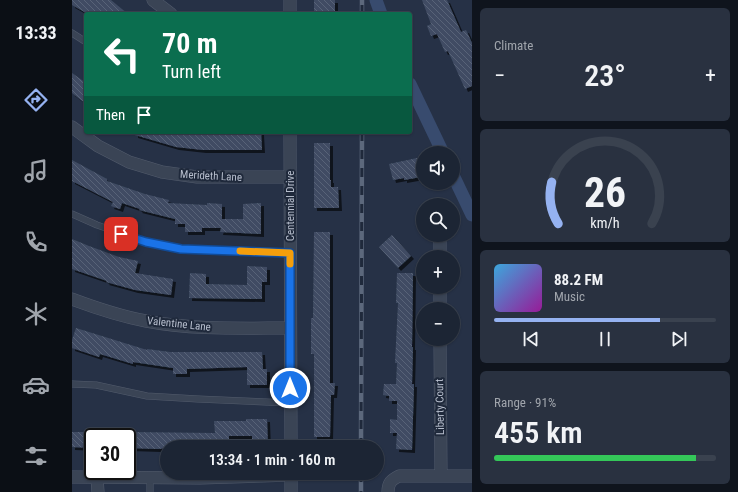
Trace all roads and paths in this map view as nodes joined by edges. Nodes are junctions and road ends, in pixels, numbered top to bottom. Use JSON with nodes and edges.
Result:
{"nodes":[{"id":1,"x":153,"y":0,"type":"edge"},
{"id":2,"x":290,"y":0,"type":"edge"},
{"id":3,"x":168,"y":12,"type":"edge"},
{"id":4,"x":290,"y":12,"type":"edge"},
{"id":5,"x":72,"y":33,"type":"edge"},
{"id":6,"x":84,"y":41,"type":"edge"},
{"id":7,"x":72,"y":127,"type":"edge"},
{"id":8,"x":290,"y":134,"type":"edge"},
{"id":9,"x":290,"y":178,"type":"junction"},
{"id":10,"x":72,"y":214,"type":"edge"},
{"id":11,"x":290,"y":253,"type":"junction"},
{"id":12,"x":72,"y":299,"type":"edge"},
{"id":13,"x":290,"y":328,"type":"junction"},
{"id":14,"x":440,"y":346,"type":"edge"},
{"id":15,"x":72,"y":384,"type":"edge"},
{"id":16,"x":290,"y":403,"type":"junction"},
{"id":17,"x":291,"y":440,"type":"edge"},
{"id":18,"x":441,"y":476,"type":"junction"},
{"id":19,"x":472,"y":476,"type":"edge"},
{"id":20,"x":72,"y":477,"type":"edge"},
{"id":21,"x":84,"y":477,"type":"edge"},
{"id":22,"x":136,"y":478,"type":"edge"},
{"id":23,"x":150,"y":478,"type":"junction"},
{"id":24,"x":160,"y":478,"type":"edge"},
{"id":25,"x":98,"y":480,"type":"edge"},
{"id":26,"x":291,"y":480,"type":"edge"},
{"id":27,"x":389,"y":486,"type":"edge"},
{"id":28,"x":98,"y":492,"type":"edge"},
{"id":29,"x":150,"y":492,"type":"edge"},
{"id":30,"x":291,"y":492,"type":"edge"}],
"edges":[{"from":1,"to":3,"type":"street"},
{"from":2,"to":4,"type":"street"},
{"from":5,"to":6,"type":"lane"},
{"from":7,"to":9,"type":"street","name":"Merideth Lane"},
{"from":8,"to":9,"type":"street","name":"Centennial Drive"},
{"from":9,"to":11,"type":"street","name":"Centennial Drive"},
{"from":10,"to":11,"type":"lane"},
{"from":11,"to":13,"type":"street","name":"Centennial Drive"},
{"from":12,"to":13,"type":"street","name":"Valentine Lane"},
{"from":13,"to":16,"type":"street","name":"Centennial Drive"},
{"from":14,"to":18,"type":"street","name":"Liberty Court"},
{"from":15,"to":16,"type":"lane"},
{"from":16,"to":17,"type":"street","name":"Centennial Drive"},
{"from":18,"to":19,"type":"street"},
{"from":18,"to":27,"type":"street"},
{"from":20,"to":21,"type":"street"},
{"from":22,"to":23,"type":"street"},
{"from":23,"to":24,"type":"street"},
{"from":23,"to":29,"type":"lane"},
{"from":25,"to":28,"type":"street"},
{"from":26,"to":30,"type":"street"}]}
